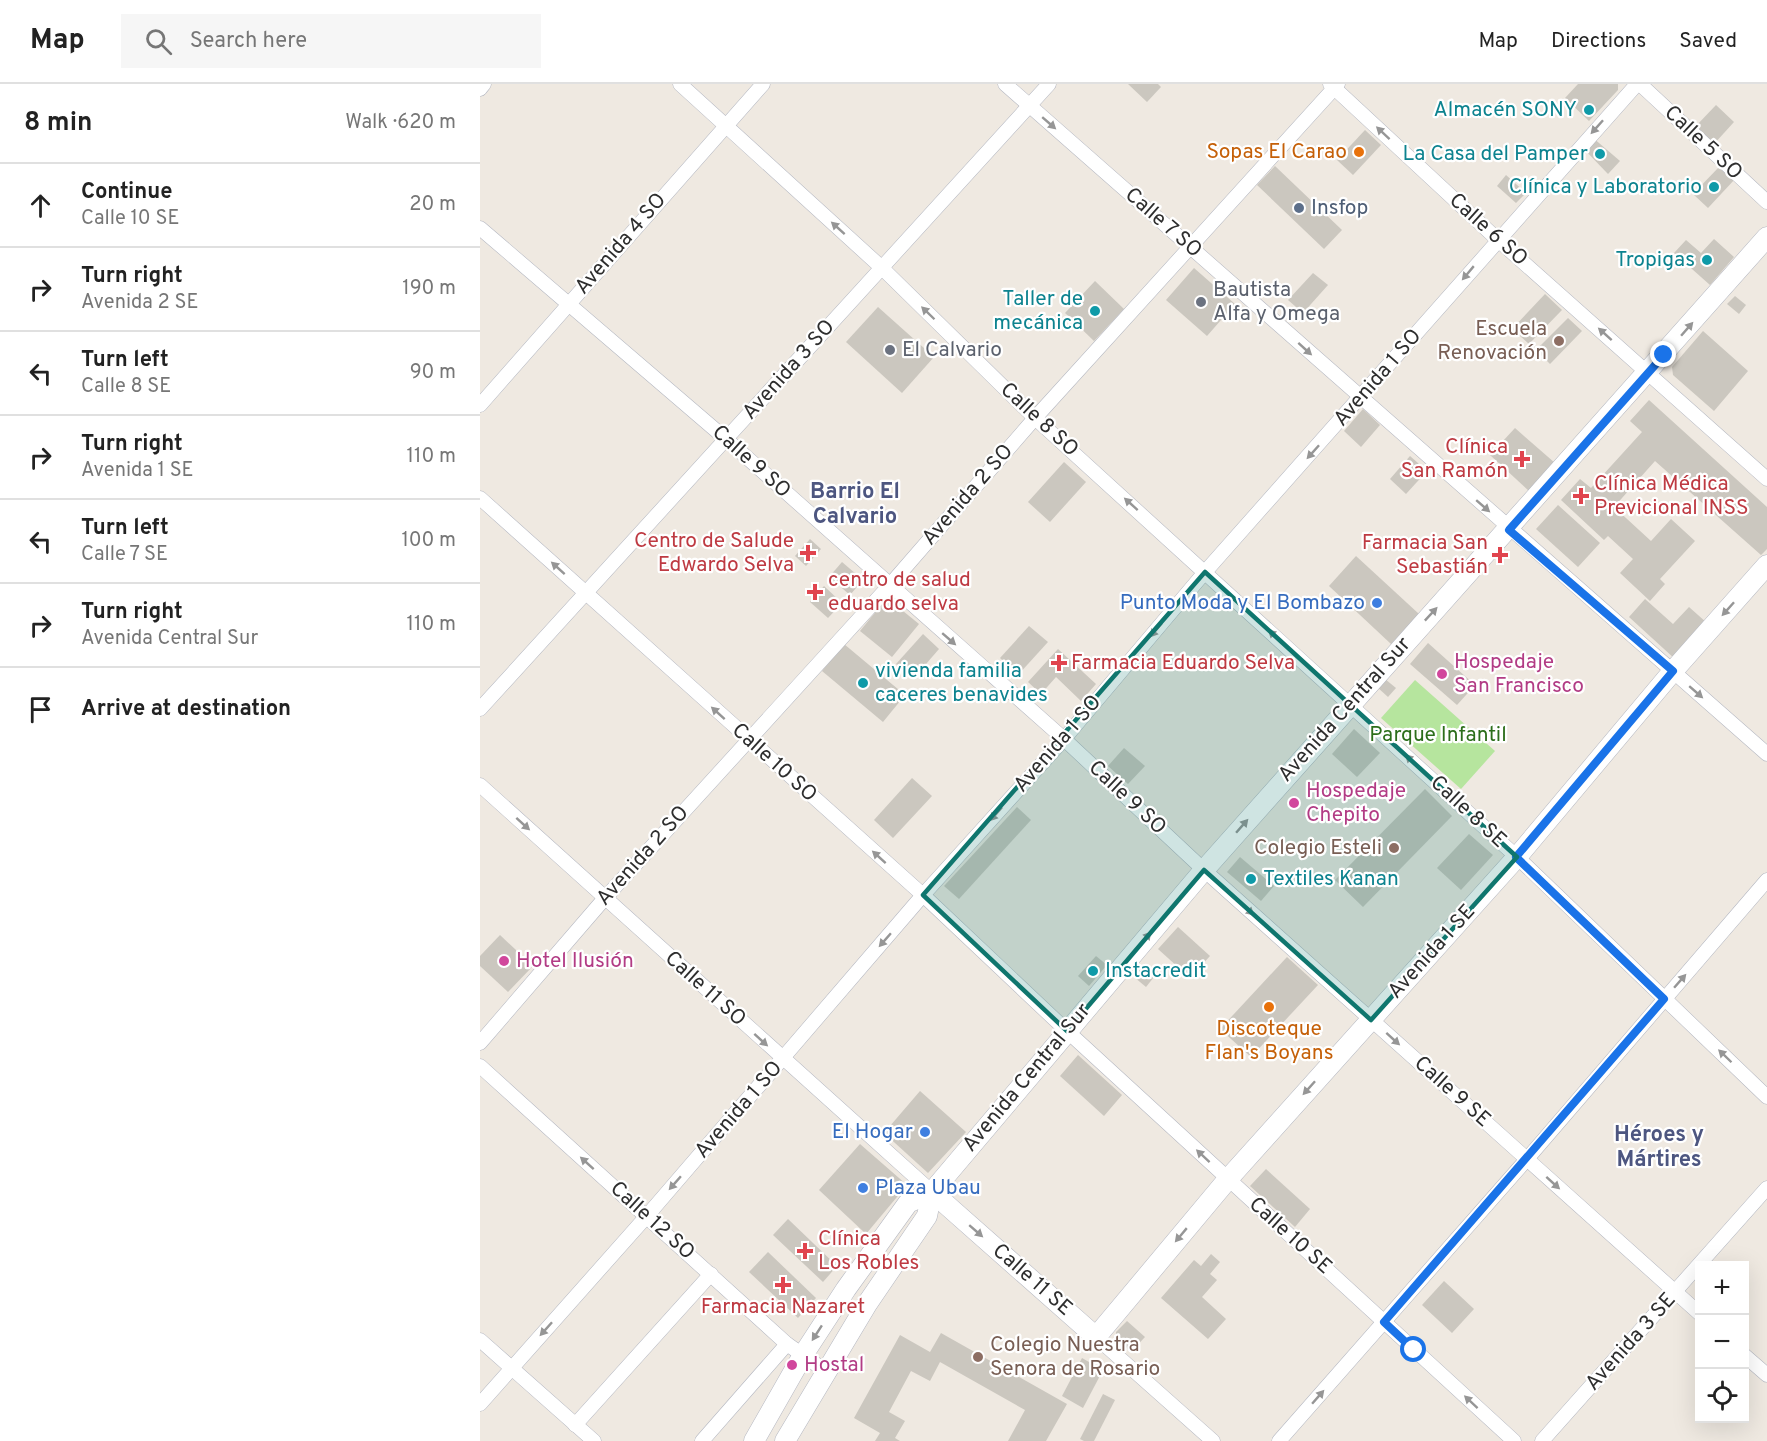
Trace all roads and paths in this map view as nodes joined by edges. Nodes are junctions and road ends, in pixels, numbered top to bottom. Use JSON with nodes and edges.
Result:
{"nodes":[{"id":1,"x":484,"y":84,"type":"edge"},
{"id":2,"x":680,"y":84,"type":"edge"},
{"id":3,"x":763,"y":84,"type":"edge"},
{"id":4,"x":1005,"y":84,"type":"edge"},
{"id":5,"x":1049,"y":84,"type":"edge"},
{"id":6,"x":1638,"y":84,"type":"edge"},
{"id":7,"x":1334,"y":85,"type":"edge"},
{"id":8,"x":480,"y":89,"type":"edge"},
{"id":9,"x":1029,"y":105,"type":"junction"},
{"id":10,"x":724,"y":126,"type":"junction"},
{"id":11,"x":1767,"y":202,"type":"edge"},
{"id":12,"x":480,"y":228,"type":"edge"},
{"id":13,"x":1767,"y":237,"type":"edge"},
{"id":14,"x":1497,"y":239,"type":"junction"},
{"id":15,"x":1191,"y":248,"type":"junction"},
{"id":16,"x":881,"y":267,"type":"junction"},
{"id":17,"x":567,"y":305,"type":"junction"},
{"id":18,"x":1649,"y":373,"type":"junction"},
{"id":19,"x":1361,"y":399,"type":"junction"},
{"id":20,"x":480,"y":405,"type":"edge"},
{"id":21,"x":1035,"y":418,"type":"junction"},
{"id":22,"x":726,"y":440,"type":"junction"},
{"id":23,"x":1767,"y":479,"type":"edge"},
{"id":24,"x":480,"y":498,"type":"edge"},
{"id":25,"x":1509,"y":530,"type":"junction"},
{"id":26,"x":1767,"y":566,"type":"edge"},
{"id":27,"x":1205,"y":572,"type":"junction"},
{"id":28,"x":889,"y":586,"type":"junction"},
{"id":29,"x":584,"y":592,"type":"junction"},
{"id":30,"x":1673,"y":671,"type":"junction"},
{"id":31,"x":1349,"y":703,"type":"junction"},
{"id":32,"x":480,"y":709,"type":"edge"},
{"id":33,"x":1064,"y":739,"type":"junction"},
{"id":34,"x":748,"y":740,"type":"junction"},
{"id":35,"x":1767,"y":754,"type":"edge"},
{"id":36,"x":480,"y":785,"type":"edge"},
{"id":37,"x":1516,"y":857,"type":"junction"},
{"id":38,"x":1204,"y":870,"type":"junction"},
{"id":39,"x":1767,"y":880,"type":"edge"},
{"id":40,"x":923,"y":896,"type":"junction"},
{"id":41,"x":605,"y":898,"type":"junction"},
{"id":42,"x":1664,"y":999,"type":"junction"},
{"id":43,"x":1371,"y":1020,"type":"junction"},
{"id":44,"x":1066,"y":1031,"type":"junction"},
{"id":45,"x":480,"y":1042,"type":"edge"},
{"id":46,"x":782,"y":1060,"type":"junction"},
{"id":47,"x":480,"y":1066,"type":"edge"},
{"id":48,"x":1767,"y":1097,"type":"edge"},
{"id":49,"x":1527,"y":1160,"type":"junction"},
{"id":50,"x":1228,"y":1179,"type":"junction"},
{"id":51,"x":1767,"y":1188,"type":"edge"},
{"id":52,"x":932,"y":1192,"type":"junction"},
{"id":53,"x":646,"y":1217,"type":"junction"},
{"id":54,"x":711,"y":1274,"type":"junction"},
{"id":55,"x":1675,"y":1292,"type":"junction"},
{"id":56,"x":1695,"y":1310,"type":"edge"},
{"id":57,"x":1384,"y":1322,"type":"junction"},
{"id":58,"x":1096,"y":1337,"type":"junction"},
{"id":59,"x":480,"y":1340,"type":"edge"},
{"id":60,"x":795,"y":1350,"type":"junction"},
{"id":61,"x":1749,"y":1359,"type":"edge"},
{"id":62,"x":512,"y":1368,"type":"junction"},
{"id":63,"x":827,"y":1372,"type":"junction"},
{"id":64,"x":1767,"y":1375,"type":"edge"},
{"id":65,"x":480,"y":1404,"type":"edge"},
{"id":66,"x":575,"y":1425,"type":"junction"},
{"id":67,"x":594,"y":1441,"type":"edge"},
{"id":68,"x":702,"y":1441,"type":"edge"},
{"id":69,"x":754,"y":1441,"type":"edge"},
{"id":70,"x":785,"y":1441,"type":"edge"},
{"id":71,"x":1213,"y":1441,"type":"edge"},
{"id":72,"x":1279,"y":1441,"type":"edge"},
{"id":73,"x":1514,"y":1441,"type":"edge"},
{"id":74,"x":1542,"y":1441,"type":"edge"}],
"edges":[{"from":1,"to":8,"type":"street"},
{"from":2,"to":10,"type":"street","name":"Calle 8 SO"},
{"from":3,"to":10,"type":"street","name":"Avenida 4 SO"},
{"from":4,"to":9,"type":"street","name":"Calle 7 SO"},
{"from":5,"to":9,"type":"street","name":"Avenida 3 SO"},
{"from":6,"to":11,"type":"street","name":"Calle 5 SO"},
{"from":6,"to":14,"type":"street","name":"Avenida 1 SO","one_way":true},
{"from":14,"to":7,"type":"street","name":"Calle 6 SO","one_way":true},
{"from":7,"to":15,"type":"street","name":"Avenida 2 SO"},
{"from":9,"to":15,"type":"street","name":"Calle 7 SO","one_way":true},
{"from":9,"to":16,"type":"street","name":"Avenida 3 SO"},
{"from":16,"to":10,"type":"street","name":"Calle 8 SO","one_way":true},
{"from":10,"to":17,"type":"street","name":"Avenida 4 SO"},
{"from":12,"to":17,"type":"street","name":"Calle 9 SO"},
{"from":18,"to":13,"type":"street","name":"Avenida Central Sur","one_way":true},
{"from":18,"to":14,"type":"street","name":"Calle 6 SO","one_way":true},
{"from":14,"to":19,"type":"street","name":"Avenida 1 SO","one_way":true},
{"from":15,"to":19,"type":"street","name":"Calle 7 SO","one_way":true},
{"from":15,"to":21,"type":"street","name":"Avenida 2 SO"},
{"from":21,"to":16,"type":"street","name":"Calle 8 SO","one_way":true},
{"from":16,"to":22,"type":"street","name":"Avenida 3 SO"},
{"from":17,"to":20,"type":"street","name":"Avenida 4 SO"},
{"from":17,"to":22,"type":"street","name":"Calle 9 SO"},
{"from":18,"to":23,"type":"street","name":"Calle 6 SO"},
{"from":18,"to":25,"type":"street","name":"Avenida Central Sur"},
{"from":19,"to":25,"type":"street","name":"Calle 7 SO","one_way":true},
{"from":19,"to":27,"type":"street","name":"Avenida 1 SO","one_way":true},
{"from":27,"to":21,"type":"street","name":"Calle 8 SO","one_way":true},
{"from":21,"to":28,"type":"street","name":"Avenida 2 SO"},
{"from":22,"to":28,"type":"street","name":"Calle 9 SO"},
{"from":22,"to":29,"type":"street","name":"Avenida 3 SO"},
{"from":29,"to":24,"type":"street","name":"Calle 10 SO","one_way":true},
{"from":25,"to":30,"type":"street","name":"Calle 7 SO"},
{"from":31,"to":25,"type":"street","name":"Avenida Central Sur","one_way":true},
{"from":26,"to":30,"type":"street","name":"Avenida 1 SE","one_way":true},
{"from":31,"to":27,"type":"street","name":"Calle 8 SO","one_way":true},
{"from":27,"to":33,"type":"street","name":"Avenida 1 SO","one_way":true},
{"from":28,"to":33,"type":"street","name":"Calle 9 SO","one_way":true},
{"from":28,"to":34,"type":"street","name":"Avenida 2 SO"},
{"from":29,"to":32,"type":"street","name":"Avenida 3 SO"},
{"from":34,"to":29,"type":"street","name":"Calle 10 SO","one_way":true},
{"from":30,"to":35,"type":"street","name":"Calle 7 SO","one_way":true},
{"from":30,"to":37,"type":"street","name":"Avenida 1 SE"},
{"from":37,"to":31,"type":"street","name":"Calle 8 SE","one_way":true},
{"from":38,"to":31,"type":"street","name":"Avenida Central Sur","one_way":true},
{"from":33,"to":38,"type":"street","name":"Calle 9 SO"},
{"from":33,"to":40,"type":"street","name":"Avenida 1 SO","one_way":true},
{"from":40,"to":34,"type":"street","name":"Calle 10 SO","one_way":true},
{"from":34,"to":41,"type":"street","name":"Avenida 2 SO"},
{"from":36,"to":41,"type":"street","name":"Calle 11 SO","one_way":true},
{"from":37,"to":42,"type":"street","name":"Calle 8 SE"},
{"from":37,"to":43,"type":"street","name":"Avenida 1 SE"},
{"from":38,"to":43,"type":"street","name":"Calle 9 SE","one_way":true},
{"from":44,"to":38,"type":"street","name":"Avenida Central Sur","one_way":true},
{"from":42,"to":39,"type":"street","one_way":true},
{"from":40,"to":44,"type":"street","name":"Calle 10 SO"},
{"from":40,"to":46,"type":"street","name":"Avenida 1 SO","one_way":true},
{"from":41,"to":45,"type":"street","name":"Avenida 2 SO"},
{"from":41,"to":46,"type":"street","name":"Calle 11 SO","one_way":true},
{"from":48,"to":42,"type":"street","name":"Calle 8 SE","one_way":true},
{"from":42,"to":49,"type":"street"},
{"from":43,"to":49,"type":"street","name":"Calle 9 SE","one_way":true},
{"from":43,"to":50,"type":"street","name":"Avenida 1 SE","one_way":true},
{"from":50,"to":44,"type":"street","name":"Calle 10 SE","one_way":true},
{"from":44,"to":52,"type":"street","name":"Avenida Central Sur"},
{"from":46,"to":52,"type":"street","name":"Calle 11 SO"},
{"from":46,"to":53,"type":"street","name":"Avenida 1 SO","one_way":true},
{"from":53,"to":47,"type":"street","name":"Calle 12 SO","one_way":true},
{"from":49,"to":55,"type":"street","name":"Calle 9 SE","one_way":true},
{"from":49,"to":57,"type":"street"},
{"from":50,"to":57,"type":"street","name":"Calle 10 SE"},
{"from":50,"to":58,"type":"street","name":"Avenida 1 SE","one_way":true},
{"from":51,"to":55,"type":"street","name":"Avenida 3 SE"},
{"from":52,"to":58,"type":"street","name":"Calle 11 SE","one_way":true},
{"from":52,"to":60,"type":"street","name":"Avenida Central Sur","one_way":true},
{"from":52,"to":63,"type":"street","name":"Avenida Central Sur"},
{"from":53,"to":54,"type":"street","name":"Calle 12 SO"},
{"from":53,"to":62,"type":"street","name":"Avenida 1 SO","one_way":true},
{"from":54,"to":60,"type":"street","name":"Calle 12 SO"},
{"from":54,"to":66,"type":"street"},
{"from":55,"to":56,"type":"street","name":"Calle 9 SE"},
{"from":55,"to":74,"type":"street","name":"Avenida 3 SE"},
{"from":72,"to":57,"type":"street","one_way":true},
{"from":73,"to":57,"type":"street","name":"Calle 10 SE","one_way":true},
{"from":58,"to":71,"type":"street","name":"Calle 11 SE"},
{"from":59,"to":62,"type":"street"},
{"from":60,"to":63,"type":"street","name":"Calle 12 SO"},
{"from":60,"to":68,"type":"street"},
{"from":60,"to":69,"type":"street","name":"Avenida Central Sur"},
{"from":61,"to":64,"type":"street"},
{"from":62,"to":65,"type":"street","name":"Avenida 1 SO"},
{"from":62,"to":66,"type":"street"},
{"from":63,"to":70,"type":"street","name":"Avenida Central Sur"},
{"from":66,"to":67,"type":"street"}]}
